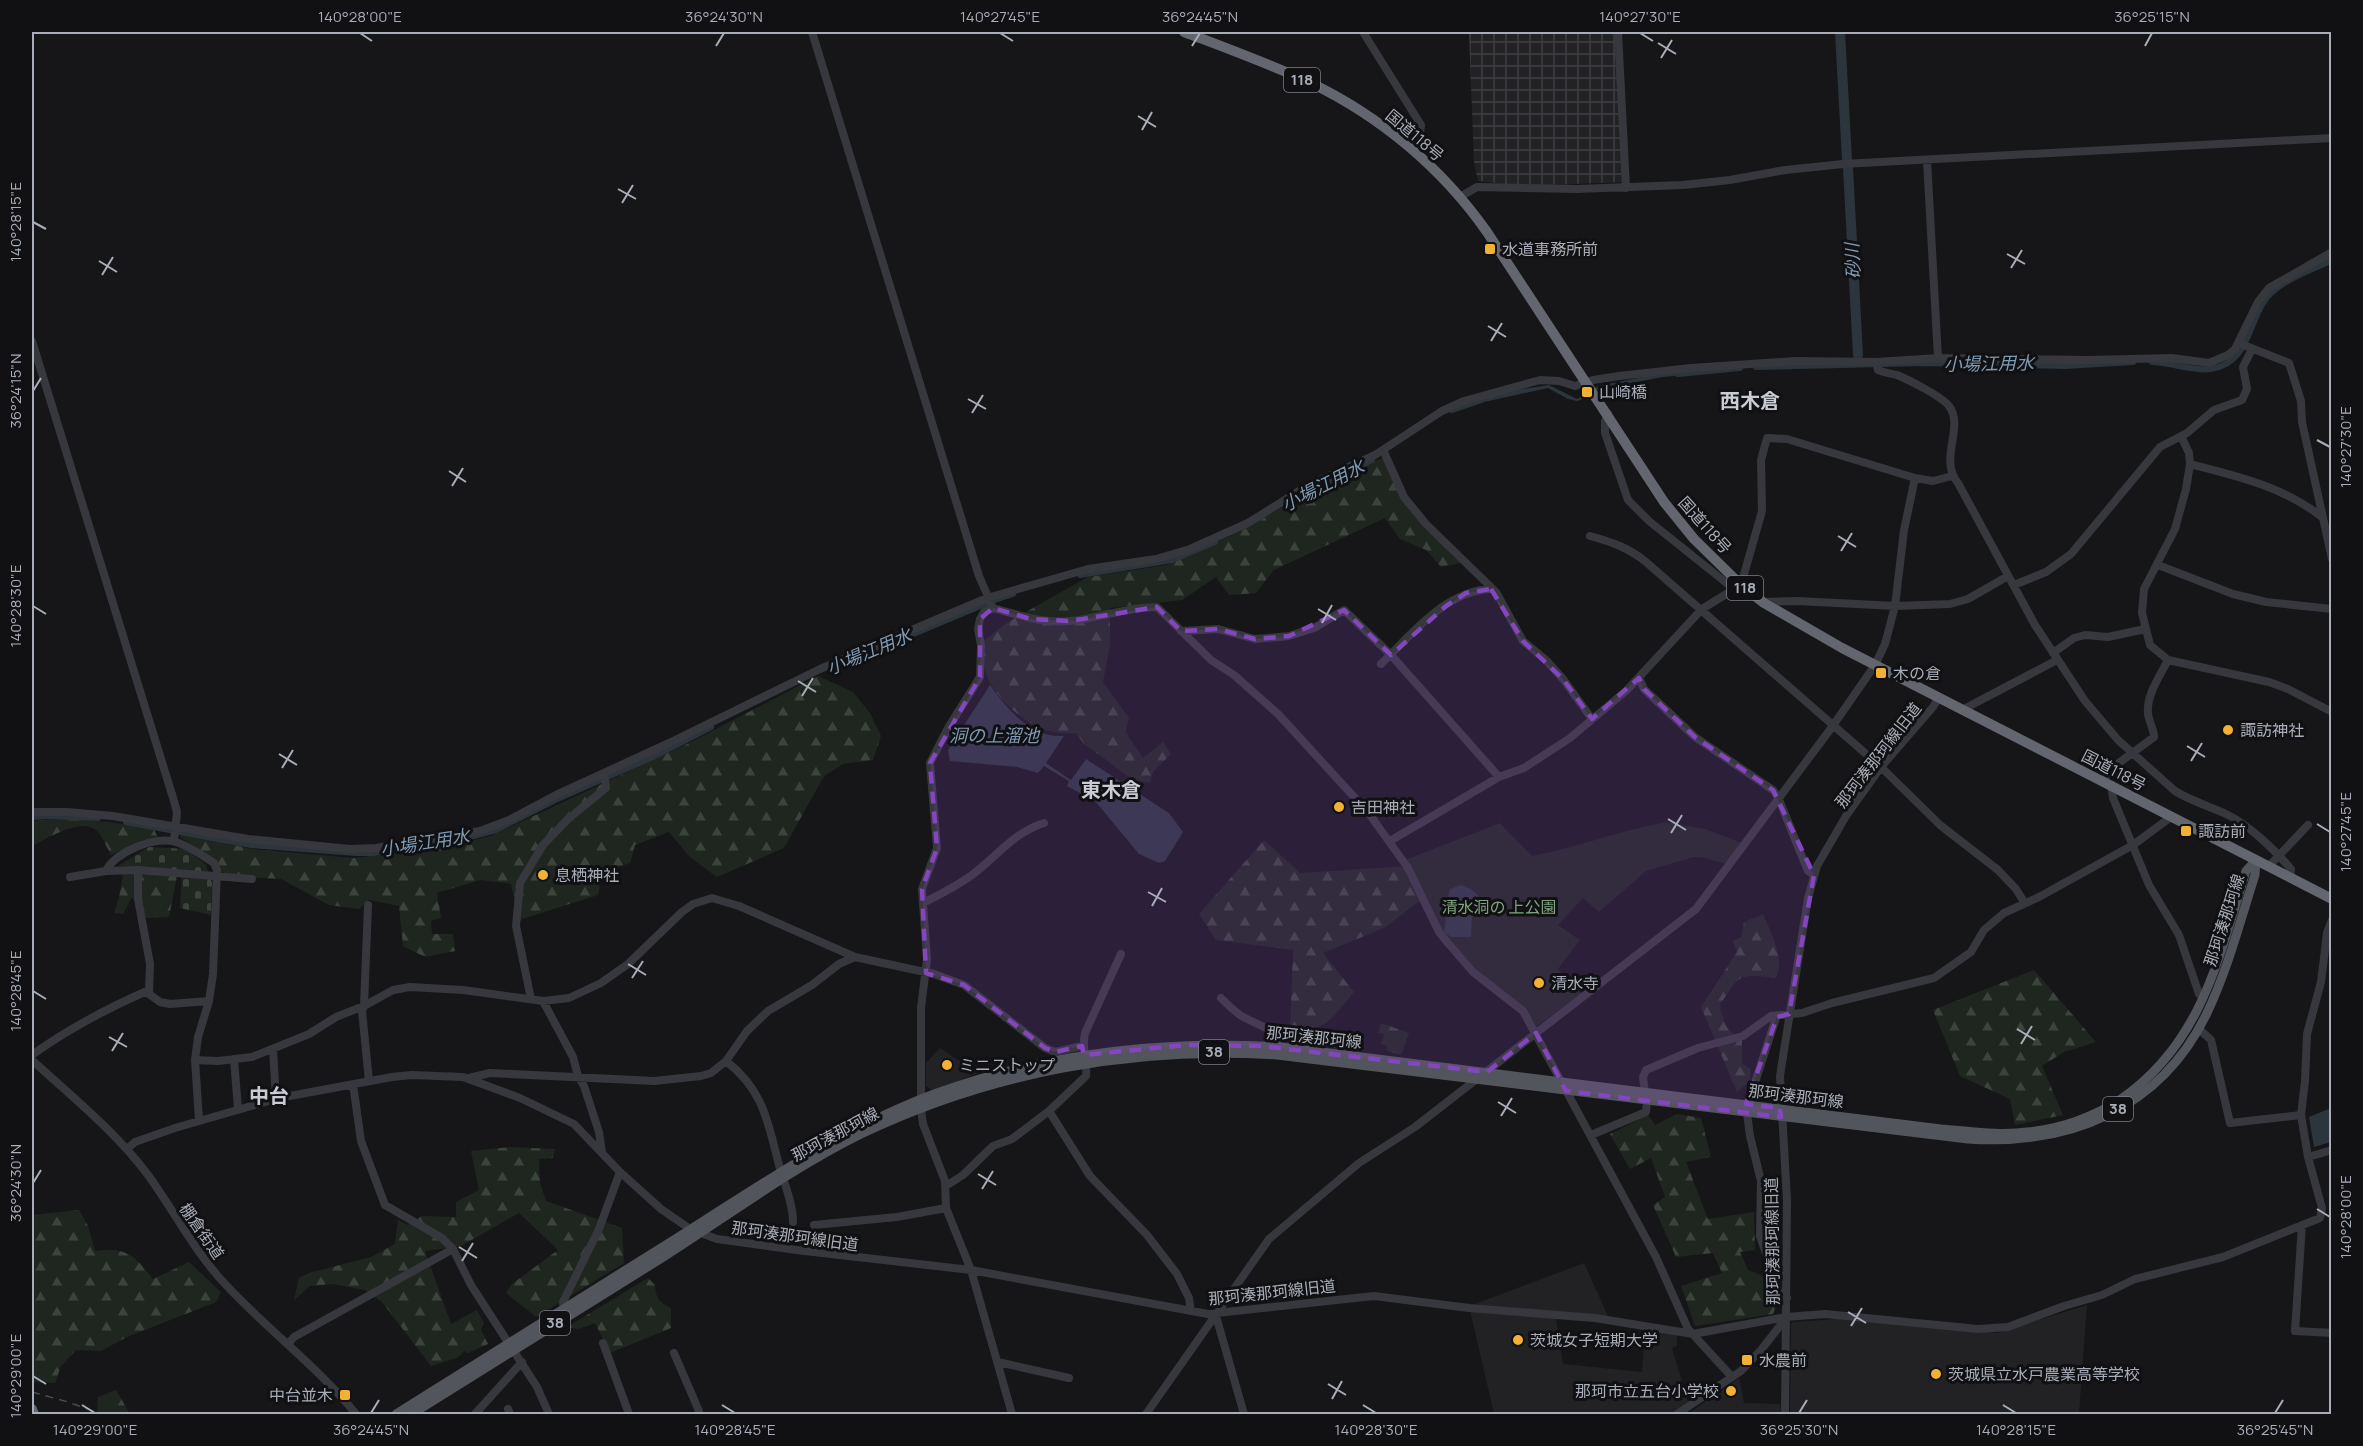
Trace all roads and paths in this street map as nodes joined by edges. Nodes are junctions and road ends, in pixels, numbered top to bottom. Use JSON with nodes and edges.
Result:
{"nodes":[{"id":1,"x":812,"y":32,"type":"edge"},
{"id":2,"x":1184,"y":32,"type":"edge"},
{"id":3,"x":1364,"y":32,"type":"edge"},
{"id":4,"x":1618,"y":32,"type":"edge"},
{"id":5,"x":2331,"y":138,"type":"edge"},
{"id":6,"x":1410,"y":148,"type":"junction"},
{"id":7,"x":1927,"y":160,"type":"junction"},
{"id":8,"x":1626,"y":188,"type":"junction"},
{"id":9,"x":1460,"y":197,"type":"junction"},
{"id":10,"x":2331,"y":252,"type":"edge"},
{"id":11,"x":32,"y":341,"type":"edge"},
{"id":12,"x":1938,"y":358,"type":"junction"},
{"id":13,"x":1877,"y":365,"type":"junction"},
{"id":14,"x":1587,"y":383,"type":"junction"},
{"id":15,"x":1608,"y":414,"type":"junction"},
{"id":16,"x":2181,"y":436,"type":"junction"},
{"id":17,"x":1384,"y":453,"type":"junction"},
{"id":18,"x":2190,"y":464,"type":"junction"},
{"id":19,"x":1952,"y":476,"type":"junction"},
{"id":20,"x":1915,"y":478,"type":"junction"},
{"id":21,"x":2322,"y":517,"type":"junction"},
{"id":22,"x":1590,"y":536,"type":"dead end"},
{"id":23,"x":2331,"y":559,"type":"edge"},
{"id":24,"x":2158,"y":565,"type":"junction"},
{"id":25,"x":2008,"y":576,"type":"junction"},
{"id":26,"x":2014,"y":585,"type":"junction"},
{"id":27,"x":1738,"y":587,"type":"junction"},
{"id":28,"x":1491,"y":589,"type":"junction"},
{"id":29,"x":990,"y":602,"type":"junction"},
{"id":30,"x":1764,"y":603,"type":"junction"},
{"id":31,"x":1895,"y":606,"type":"junction"},
{"id":32,"x":1702,"y":609,"type":"junction"},
{"id":33,"x":2331,"y":609,"type":"edge"},
{"id":34,"x":2145,"y":629,"type":"junction"},
{"id":35,"x":1181,"y":631,"type":"junction"},
{"id":36,"x":1390,"y":655,"type":"junction"},
{"id":37,"x":2055,"y":656,"type":"junction"},
{"id":38,"x":2168,"y":660,"type":"junction"},
{"id":39,"x":1381,"y":664,"type":"dead end"},
{"id":40,"x":1875,"y":665,"type":"junction"},
{"id":41,"x":1639,"y":678,"type":"junction"},
{"id":42,"x":1939,"y":697,"type":"junction"},
{"id":43,"x":1962,"y":710,"type":"junction"},
{"id":44,"x":2331,"y":712,"type":"edge"},
{"id":45,"x":1592,"y":719,"type":"junction"},
{"id":46,"x":1832,"y":727,"type":"junction"},
{"id":47,"x":2133,"y":753,"type":"junction"},
{"id":48,"x":1881,"y":767,"type":"junction"},
{"id":49,"x":605,"y":777,"type":"junction"},
{"id":50,"x":1499,"y":777,"type":"junction"},
{"id":51,"x":2107,"y":783,"type":"junction"},
{"id":52,"x":1778,"y":797,"type":"junction"},
{"id":53,"x":32,"y":812,"type":"edge"},
{"id":54,"x":2171,"y":817,"type":"junction"},
{"id":55,"x":1044,"y":823,"type":"dead end"},
{"id":56,"x":2308,"y":825,"type":"dead end"},
{"id":57,"x":175,"y":833,"type":"junction"},
{"id":58,"x":1390,"y":841,"type":"junction"},
{"id":59,"x":2133,"y":845,"type":"junction"},
{"id":60,"x":2279,"y":855,"type":"junction"},
{"id":61,"x":2256,"y":860,"type":"junction"},
{"id":62,"x":2269,"y":866,"type":"junction"},
{"id":63,"x":138,"y":870,"type":"junction"},
{"id":64,"x":106,"y":871,"type":"junction"},
{"id":65,"x":1814,"y":875,"type":"junction"},
{"id":66,"x":70,"y":877,"type":"dead end"},
{"id":67,"x":216,"y":877,"type":"junction"},
{"id":68,"x":2290,"y":877,"type":"junction"},
{"id":69,"x":252,"y":879,"type":"dead end"},
{"id":70,"x":2331,"y":898,"type":"edge"},
{"id":71,"x":2024,"y":902,"type":"junction"},
{"id":72,"x":922,"y":903,"type":"junction"},
{"id":73,"x":368,"y":905,"type":"dead end"},
{"id":74,"x":2331,"y":920,"type":"edge"},
{"id":75,"x":1121,"y":954,"type":"dead end"},
{"id":76,"x":855,"y":957,"type":"junction"},
{"id":77,"x":927,"y":973,"type":"junction"},
{"id":78,"x":149,"y":990,"type":"junction"},
{"id":79,"x":1221,"y":998,"type":"dead end"},
{"id":80,"x":2203,"y":998,"type":"junction"},
{"id":81,"x":531,"y":999,"type":"junction"},
{"id":82,"x":209,"y":1001,"type":"junction"},
{"id":83,"x":543,"y":1001,"type":"junction"},
{"id":84,"x":364,"y":1006,"type":"junction"},
{"id":85,"x":1788,"y":1014,"type":"junction"},
{"id":86,"x":1777,"y":1016,"type":"junction"},
{"id":87,"x":2199,"y":1029,"type":"junction"},
{"id":88,"x":1536,"y":1033,"type":"junction"},
{"id":89,"x":1281,"y":1047,"type":"junction"},
{"id":90,"x":273,"y":1049,"type":"junction"},
{"id":91,"x":32,"y":1055,"type":"edge"},
{"id":92,"x":1084,"y":1055,"type":"junction"},
{"id":93,"x":234,"y":1059,"type":"junction"},
{"id":94,"x":32,"y":1060,"type":"edge"},
{"id":95,"x":195,"y":1060,"type":"junction"},
{"id":96,"x":726,"y":1061,"type":"junction"},
{"id":97,"x":1487,"y":1072,"type":"junction"},
{"id":98,"x":579,"y":1076,"type":"junction"},
{"id":99,"x":469,"y":1078,"type":"junction"},
{"id":100,"x":1476,"y":1079,"type":"junction"},
{"id":101,"x":369,"y":1081,"type":"junction"},
{"id":102,"x":1561,"y":1082,"type":"junction"},
{"id":103,"x":353,"y":1084,"type":"junction"},
{"id":104,"x":1566,"y":1091,"type":"junction"},
{"id":105,"x":1646,"y":1097,"type":"junction"},
{"id":106,"x":276,"y":1099,"type":"junction"},
{"id":107,"x":921,"y":1105,"type":"junction"},
{"id":108,"x":238,"y":1109,"type":"junction"},
{"id":109,"x":1748,"y":1109,"type":"junction"},
{"id":110,"x":1049,"y":1111,"type":"junction"},
{"id":111,"x":1781,"y":1113,"type":"junction"},
{"id":112,"x":2301,"y":1116,"type":"junction"},
{"id":113,"x":199,"y":1120,"type":"junction"},
{"id":114,"x":1591,"y":1135,"type":"junction"},
{"id":115,"x":127,"y":1149,"type":"junction"},
{"id":116,"x":2331,"y":1150,"type":"edge"},
{"id":117,"x":602,"y":1153,"type":"junction"},
{"id":118,"x":2308,"y":1157,"type":"junction"},
{"id":119,"x":620,"y":1172,"type":"junction"},
{"id":120,"x":782,"y":1175,"type":"junction"},
{"id":121,"x":946,"y":1186,"type":"junction"},
{"id":122,"x":946,"y":1208,"type":"junction"},
{"id":123,"x":793,"y":1222,"type":"dead end"},
{"id":124,"x":814,"y":1225,"type":"dead end"},
{"id":125,"x":2302,"y":1225,"type":"junction"},
{"id":126,"x":694,"y":1231,"type":"junction"},
{"id":127,"x":453,"y":1249,"type":"junction"},
{"id":128,"x":971,"y":1270,"type":"junction"},
{"id":129,"x":1787,"y":1298,"type":"junction"},
{"id":130,"x":564,"y":1309,"type":"junction"},
{"id":131,"x":1191,"y":1311,"type":"junction"},
{"id":132,"x":1217,"y":1314,"type":"junction"},
{"id":133,"x":1786,"y":1317,"type":"junction"},
{"id":134,"x":1693,"y":1334,"type":"junction"},
{"id":135,"x":2331,"y":1334,"type":"edge"},
{"id":136,"x":603,"y":1342,"type":"dead end"},
{"id":137,"x":288,"y":1344,"type":"junction"},
{"id":138,"x":511,"y":1347,"type":"junction"},
{"id":139,"x":674,"y":1353,"type":"dead end"},
{"id":140,"x":522,"y":1362,"type":"junction"},
{"id":141,"x":998,"y":1362,"type":"junction"},
{"id":142,"x":1732,"y":1377,"type":"junction"},
{"id":143,"x":1069,"y":1378,"type":"dead end"},
{"id":144,"x":32,"y":1409,"type":"edge"},
{"id":145,"x":699,"y":1411,"type":"dead end"},
{"id":146,"x":34,"y":1414,"type":"edge"},
{"id":147,"x":356,"y":1414,"type":"edge"},
{"id":148,"x":396,"y":1414,"type":"edge"},
{"id":149,"x":412,"y":1414,"type":"edge"},
{"id":150,"x":475,"y":1414,"type":"edge"},
{"id":151,"x":549,"y":1414,"type":"edge"},
{"id":152,"x":629,"y":1414,"type":"edge"},
{"id":153,"x":1012,"y":1414,"type":"edge"},
{"id":154,"x":1146,"y":1414,"type":"edge"},
{"id":155,"x":1244,"y":1414,"type":"edge"},
{"id":156,"x":1677,"y":1414,"type":"edge"},
{"id":157,"x":1785,"y":1414,"type":"edge"}],
"edges":[{"from":1,"to":29,"type":"street"},
{"from":2,"to":6,"type":"highway","name":"国道118号","number":"118"},
{"from":3,"to":6,"type":"street"},
{"from":4,"to":8,"type":"street"},
{"from":5,"to":7,"type":"street"},
{"from":6,"to":9,"type":"highway","name":"国道118号","number":"118"},
{"from":7,"to":8,"type":"street"},
{"from":7,"to":12,"type":"street"},
{"from":8,"to":9,"type":"street"},
{"from":9,"to":14,"type":"highway","name":"国道118号","number":"118"},
{"from":10,"to":12,"type":"street"},
{"from":11,"to":57,"type":"street"},
{"from":12,"to":13,"type":"street"},
{"from":13,"to":14,"type":"street"},
{"from":13,"to":19,"type":"street"},
{"from":14,"to":15,"type":"highway","name":"国道118号","number":"118"},
{"from":14,"to":17,"type":"street"},
{"from":15,"to":27,"type":"highway","name":"国道118号","number":"118"},
{"from":15,"to":27,"type":"street"},
{"from":16,"to":18,"type":"street"},
{"from":16,"to":21,"type":"street"},
{"from":16,"to":26,"type":"street"},
{"from":17,"to":28,"type":"street"},
{"from":17,"to":29,"type":"street"},
{"from":18,"to":21,"type":"street"},
{"from":18,"to":24,"type":"street"},
{"from":19,"to":20,"type":"street"},
{"from":19,"to":25,"type":"street"},
{"from":20,"to":27,"type":"street"},
{"from":20,"to":31,"type":"street"},
{"from":21,"to":23,"type":"street"},
{"from":22,"to":32,"type":"street"},
{"from":24,"to":33,"type":"street"},
{"from":24,"to":34,"type":"street"},
{"from":25,"to":26,"type":"street"},
{"from":25,"to":31,"type":"street"},
{"from":26,"to":37,"type":"street"},
{"from":27,"to":30,"type":"highway","name":"国道118号","number":"118"},
{"from":27,"to":32,"type":"street"},
{"from":28,"to":36,"type":"street"},
{"from":28,"to":45,"type":"street"},
{"from":29,"to":35,"type":"street"},
{"from":29,"to":49,"type":"street"},
{"from":29,"to":72,"type":"street"},
{"from":30,"to":31,"type":"street"},
{"from":30,"to":40,"type":"highway","name":"国道118号","number":"118"},
{"from":31,"to":40,"type":"street"},
{"from":32,"to":41,"type":"street"},
{"from":32,"to":46,"type":"street"},
{"from":34,"to":37,"type":"street"},
{"from":34,"to":38,"type":"street"},
{"from":35,"to":36,"type":"street"},
{"from":35,"to":58,"type":"street"},
{"from":36,"to":39,"type":"street"},
{"from":36,"to":50,"type":"street"},
{"from":37,"to":43,"type":"street"},
{"from":37,"to":47,"type":"street"},
{"from":38,"to":44,"type":"street"},
{"from":38,"to":47,"type":"street"},
{"from":40,"to":42,"type":"highway","name":"国道118号","number":"118"},
{"from":40,"to":46,"type":"street"},
{"from":41,"to":45,"type":"street"},
{"from":41,"to":52,"type":"street"},
{"from":42,"to":43,"type":"highway","name":"国道118号","number":"118"},
{"from":42,"to":48,"type":"street","name":"那珂湊那珂線旧道"},
{"from":43,"to":51,"type":"highway","name":"国道118号","number":"118"},
{"from":45,"to":50,"type":"street"},
{"from":46,"to":48,"type":"street"},
{"from":46,"to":52,"type":"street"},
{"from":47,"to":51,"type":"street"},
{"from":47,"to":60,"type":"street"},
{"from":48,"to":65,"type":"street","name":"那珂湊那珂線旧道"},
{"from":48,"to":71,"type":"street"},
{"from":49,"to":57,"type":"street"},
{"from":49,"to":81,"type":"street"},
{"from":50,"to":58,"type":"street"},
{"from":51,"to":54,"type":"highway","name":"国道118号","number":"118"},
{"from":51,"to":59,"type":"street"},
{"from":52,"to":65,"type":"street"},
{"from":52,"to":88,"type":"street"},
{"from":53,"to":57,"type":"street"},
{"from":54,"to":59,"type":"street"},
{"from":54,"to":61,"type":"highway","name":"国道118号","number":"118"},
{"from":55,"to":72,"type":"street"},
{"from":56,"to":60,"type":"street"},
{"from":57,"to":64,"type":"street"},
{"from":57,"to":67,"type":"street"},
{"from":58,"to":88,"type":"street"},
{"from":59,"to":71,"type":"street"},
{"from":59,"to":80,"type":"street"},
{"from":60,"to":62,"type":"street"},
{"from":60,"to":68,"type":"street"},
{"from":61,"to":62,"type":"highway","name":"国道118号","number":"118"},
{"from":61,"to":80,"type":"main road","name":"那珂湊那珂線","number":"38"},
{"from":61,"to":87,"type":"main road","name":"那珂湊那珂線","number":"38"},
{"from":62,"to":68,"type":"highway","name":"国道118号","number":"118"},
{"from":63,"to":64,"type":"street"},
{"from":63,"to":67,"type":"street"},
{"from":63,"to":78,"type":"street"},
{"from":64,"to":66,"type":"street"},
{"from":65,"to":85,"type":"street","name":"那珂湊那珂線旧道"},
{"from":67,"to":69,"type":"street"},
{"from":67,"to":82,"type":"street"},
{"from":68,"to":70,"type":"highway","name":"国道118号","number":"118"},
{"from":71,"to":85,"type":"street"},
{"from":72,"to":77,"type":"street"},
{"from":73,"to":84,"type":"street"},
{"from":74,"to":112,"type":"street"},
{"from":75,"to":92,"type":"street"},
{"from":76,"to":77,"type":"street"},
{"from":76,"to":83,"type":"street"},
{"from":76,"to":96,"type":"street"},
{"from":77,"to":92,"type":"street"},
{"from":77,"to":107,"type":"street"},
{"from":78,"to":82,"type":"street"},
{"from":78,"to":91,"type":"street"},
{"from":79,"to":89,"type":"street"},
{"from":80,"to":111,"type":"main road","name":"那珂湊那珂線","number":"38"},
{"from":81,"to":83,"type":"street"},
{"from":81,"to":84,"type":"street"},
{"from":82,"to":95,"type":"street"},
{"from":83,"to":98,"type":"street"},
{"from":84,"to":90,"type":"street"},
{"from":84,"to":101,"type":"street"},
{"from":85,"to":86,"type":"street"},
{"from":85,"to":111,"type":"street","name":"那珂湊那珂線旧道"},
{"from":86,"to":105,"type":"street"},
{"from":86,"to":109,"type":"street"},
{"from":87,"to":111,"type":"main road","name":"那珂湊那珂線","number":"38"},
{"from":87,"to":112,"type":"street"},
{"from":88,"to":97,"type":"street"},
{"from":88,"to":102,"type":"street"},
{"from":89,"to":92,"type":"main road","name":"那珂湊那珂線","number":"38"},
{"from":89,"to":97,"type":"main road","name":"那珂湊那珂線","number":"38"},
{"from":90,"to":93,"type":"street"},
{"from":90,"to":106,"type":"street"},
{"from":92,"to":100,"type":"main road","name":"那珂湊那珂線","number":"38"},
{"from":92,"to":107,"type":"main road","name":"那珂湊那珂線","number":"38"},
{"from":92,"to":110,"type":"street"},
{"from":93,"to":95,"type":"street"},
{"from":93,"to":108,"type":"street"},
{"from":94,"to":115,"type":"street","name":"棚倉街道"},
{"from":95,"to":113,"type":"street"},
{"from":96,"to":98,"type":"street"},
{"from":96,"to":120,"type":"street"},
{"from":97,"to":100,"type":"street"},
{"from":97,"to":102,"type":"main road","name":"那珂湊那珂線","number":"38"},
{"from":98,"to":99,"type":"street"},
{"from":98,"to":117,"type":"street"},
{"from":99,"to":101,"type":"street","name":"那珂湊那珂線旧道"},
{"from":99,"to":117,"type":"street","name":"那珂湊那珂線旧道"},
{"from":100,"to":104,"type":"main road","name":"那珂湊那珂線","number":"38"},
{"from":100,"to":132,"type":"street"},
{"from":101,"to":103,"type":"street","name":"那珂湊那珂線旧道"},
{"from":102,"to":104,"type":"street"},
{"from":102,"to":105,"type":"main road","name":"那珂湊那珂線","number":"38"},
{"from":103,"to":106,"type":"street","name":"那珂湊那珂線旧道"},
{"from":103,"to":127,"type":"street"},
{"from":104,"to":105,"type":"main road","name":"那珂湊那珂線","number":"38"},
{"from":104,"to":114,"type":"street"},
{"from":105,"to":109,"type":"main road","name":"那珂湊那珂線","number":"38"},
{"from":105,"to":114,"type":"street"},
{"from":106,"to":108,"type":"street","name":"那珂湊那珂線旧道"},
{"from":107,"to":120,"type":"main road","name":"那珂湊那珂線","number":"38"},
{"from":107,"to":121,"type":"street"},
{"from":108,"to":113,"type":"street","name":"那珂湊那珂線旧道"},
{"from":109,"to":111,"type":"main road","name":"那珂湊那珂線","number":"38"},
{"from":109,"to":129,"type":"street"},
{"from":110,"to":121,"type":"street"},
{"from":110,"to":131,"type":"street"},
{"from":111,"to":129,"type":"street","name":"那珂湊那珂線旧道"},
{"from":112,"to":118,"type":"street"},
{"from":113,"to":115,"type":"street","name":"那珂湊那珂線旧道"},
{"from":114,"to":134,"type":"street"},
{"from":115,"to":137,"type":"street","name":"棚倉街道"},
{"from":116,"to":118,"type":"street"},
{"from":117,"to":119,"type":"street","name":"那珂湊那珂線旧道"},
{"from":118,"to":125,"type":"street"},
{"from":119,"to":126,"type":"street","name":"那珂湊那珂線旧道"},
{"from":119,"to":130,"type":"street"},
{"from":120,"to":123,"type":"street"},
{"from":120,"to":126,"type":"main road","name":"那珂湊那珂線","number":"38"},
{"from":121,"to":122,"type":"street"},
{"from":122,"to":124,"type":"street"},
{"from":122,"to":128,"type":"street"},
{"from":125,"to":133,"type":"street"},
{"from":125,"to":135,"type":"street"},
{"from":126,"to":128,"type":"street","name":"那珂湊那珂線旧道"},
{"from":126,"to":130,"type":"main road","name":"那珂湊那珂線","number":"38"},
{"from":126,"to":138,"type":"main road","name":"那珂湊那珂線","number":"38"},
{"from":127,"to":137,"type":"street"},
{"from":127,"to":138,"type":"street"},
{"from":128,"to":131,"type":"street","name":"那珂湊那珂線旧道"},
{"from":128,"to":141,"type":"street"},
{"from":129,"to":133,"type":"street","name":"那珂湊那珂線旧道"},
{"from":130,"to":138,"type":"main road","name":"那珂湊那珂線","number":"38"},
{"from":131,"to":132,"type":"street","name":"那珂湊那珂線旧道"},
{"from":132,"to":134,"type":"street","name":"那珂湊那珂線旧道"},
{"from":132,"to":154,"type":"street"},
{"from":132,"to":155,"type":"street"},
{"from":133,"to":134,"type":"street","name":"那珂湊那珂線旧道"},
{"from":133,"to":142,"type":"street"},
{"from":133,"to":157,"type":"street"},
{"from":134,"to":142,"type":"street"},
{"from":136,"to":152,"type":"street"},
{"from":137,"to":147,"type":"street","name":"棚倉街道"},
{"from":138,"to":140,"type":"street"},
{"from":138,"to":148,"type":"main road","name":"那珂湊那珂線","number":"38"},
{"from":138,"to":149,"type":"main road","name":"那珂湊那珂線","number":"38"},
{"from":139,"to":145,"type":"street"},
{"from":140,"to":150,"type":"street"},
{"from":140,"to":151,"type":"street"},
{"from":141,"to":143,"type":"street"},
{"from":141,"to":153,"type":"street"},
{"from":142,"to":156,"type":"street"},
{"from":144,"to":146,"type":"highway"}]}
